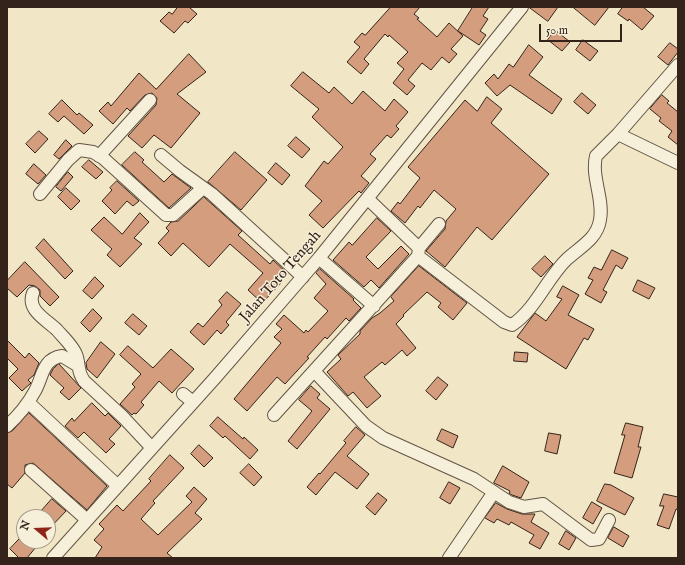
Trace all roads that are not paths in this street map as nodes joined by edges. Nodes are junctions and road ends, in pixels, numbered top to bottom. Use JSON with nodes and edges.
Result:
{"nodes":[{"id":1,"x":522,"y":7,"type":"edge"},
{"id":2,"x":678,"y":65,"type":"edge"},
{"id":3,"x":150,"y":100,"type":"dead end"},
{"id":4,"x":618,"y":134,"type":"junction"},
{"id":5,"x":162,"y":155,"type":"dead end"},
{"id":6,"x":100,"y":156,"type":"junction"},
{"id":7,"x":678,"y":163,"type":"edge"},
{"id":8,"x":202,"y":188,"type":"junction"},
{"id":9,"x":40,"y":194,"type":"dead end"},
{"id":10,"x":368,"y":199,"type":"junction"},
{"id":11,"x":439,"y":224,"type":"dead end"},
{"id":12,"x":418,"y":252,"type":"junction"},
{"id":13,"x":319,"y":258,"type":"junction"},
{"id":14,"x":303,"y":277,"type":"junction"},
{"id":15,"x":32,"y":293,"type":"dead end"},
{"id":16,"x":374,"y":306,"type":"junction"},
{"id":17,"x":77,"y":365,"type":"junction"},
{"id":18,"x":314,"y":372,"type":"junction"},
{"id":19,"x":183,"y":394,"type":"dead end"},
{"id":20,"x":28,"y":402,"type":"junction"},
{"id":21,"x":193,"y":402,"type":"junction"},
{"id":22,"x":274,"y":415,"type":"dead end"},
{"id":23,"x":7,"y":426,"type":"edge"},
{"id":24,"x":152,"y":448,"type":"junction"},
{"id":25,"x":31,"y":470,"type":"dead end"},
{"id":26,"x":118,"y":486,"type":"junction"},
{"id":27,"x":494,"y":492,"type":"junction"},
{"id":28,"x":86,"y":520,"type":"junction"},
{"id":29,"x":610,"y":520,"type":"dead end"},
{"id":30,"x":53,"y":558,"type":"edge"},
{"id":31,"x":449,"y":558,"type":"edge"}],
"edges":[{"from":1,"to":10,"type":"street","name":"Jalan Toto Tengah"},
{"from":2,"to":4,"type":"street"},
{"from":3,"to":6,"type":"street"},
{"from":4,"to":7,"type":"street"},
{"from":4,"to":12,"type":"street"},
{"from":5,"to":8,"type":"street"},
{"from":6,"to":8,"type":"street"},
{"from":6,"to":9,"type":"street"},
{"from":8,"to":14,"type":"street"},
{"from":10,"to":12,"type":"street"},
{"from":10,"to":13,"type":"street","name":"Jalan Toto Tengah"},
{"from":11,"to":12,"type":"street"},
{"from":12,"to":16,"type":"street"},
{"from":13,"to":14,"type":"street","name":"Jalan Toto Tengah"},
{"from":13,"to":16,"type":"street"},
{"from":14,"to":21,"type":"street","name":"Jalan Toto Tengah"},
{"from":15,"to":17,"type":"street"},
{"from":16,"to":18,"type":"street"},
{"from":17,"to":20,"type":"street"},
{"from":17,"to":24,"type":"street"},
{"from":18,"to":22,"type":"street"},
{"from":18,"to":27,"type":"street"},
{"from":19,"to":21,"type":"street"},
{"from":20,"to":23,"type":"street"},
{"from":20,"to":26,"type":"street"},
{"from":21,"to":24,"type":"street","name":"Jalan Toto Tengah"},
{"from":24,"to":26,"type":"street","name":"Jalan Toto Tengah"},
{"from":25,"to":28,"type":"street"},
{"from":26,"to":28,"type":"street","name":"Jalan Toto Tengah"},
{"from":27,"to":29,"type":"street"},
{"from":27,"to":31,"type":"street"},
{"from":28,"to":30,"type":"street","name":"Jalan Toto Tengah"}]}
